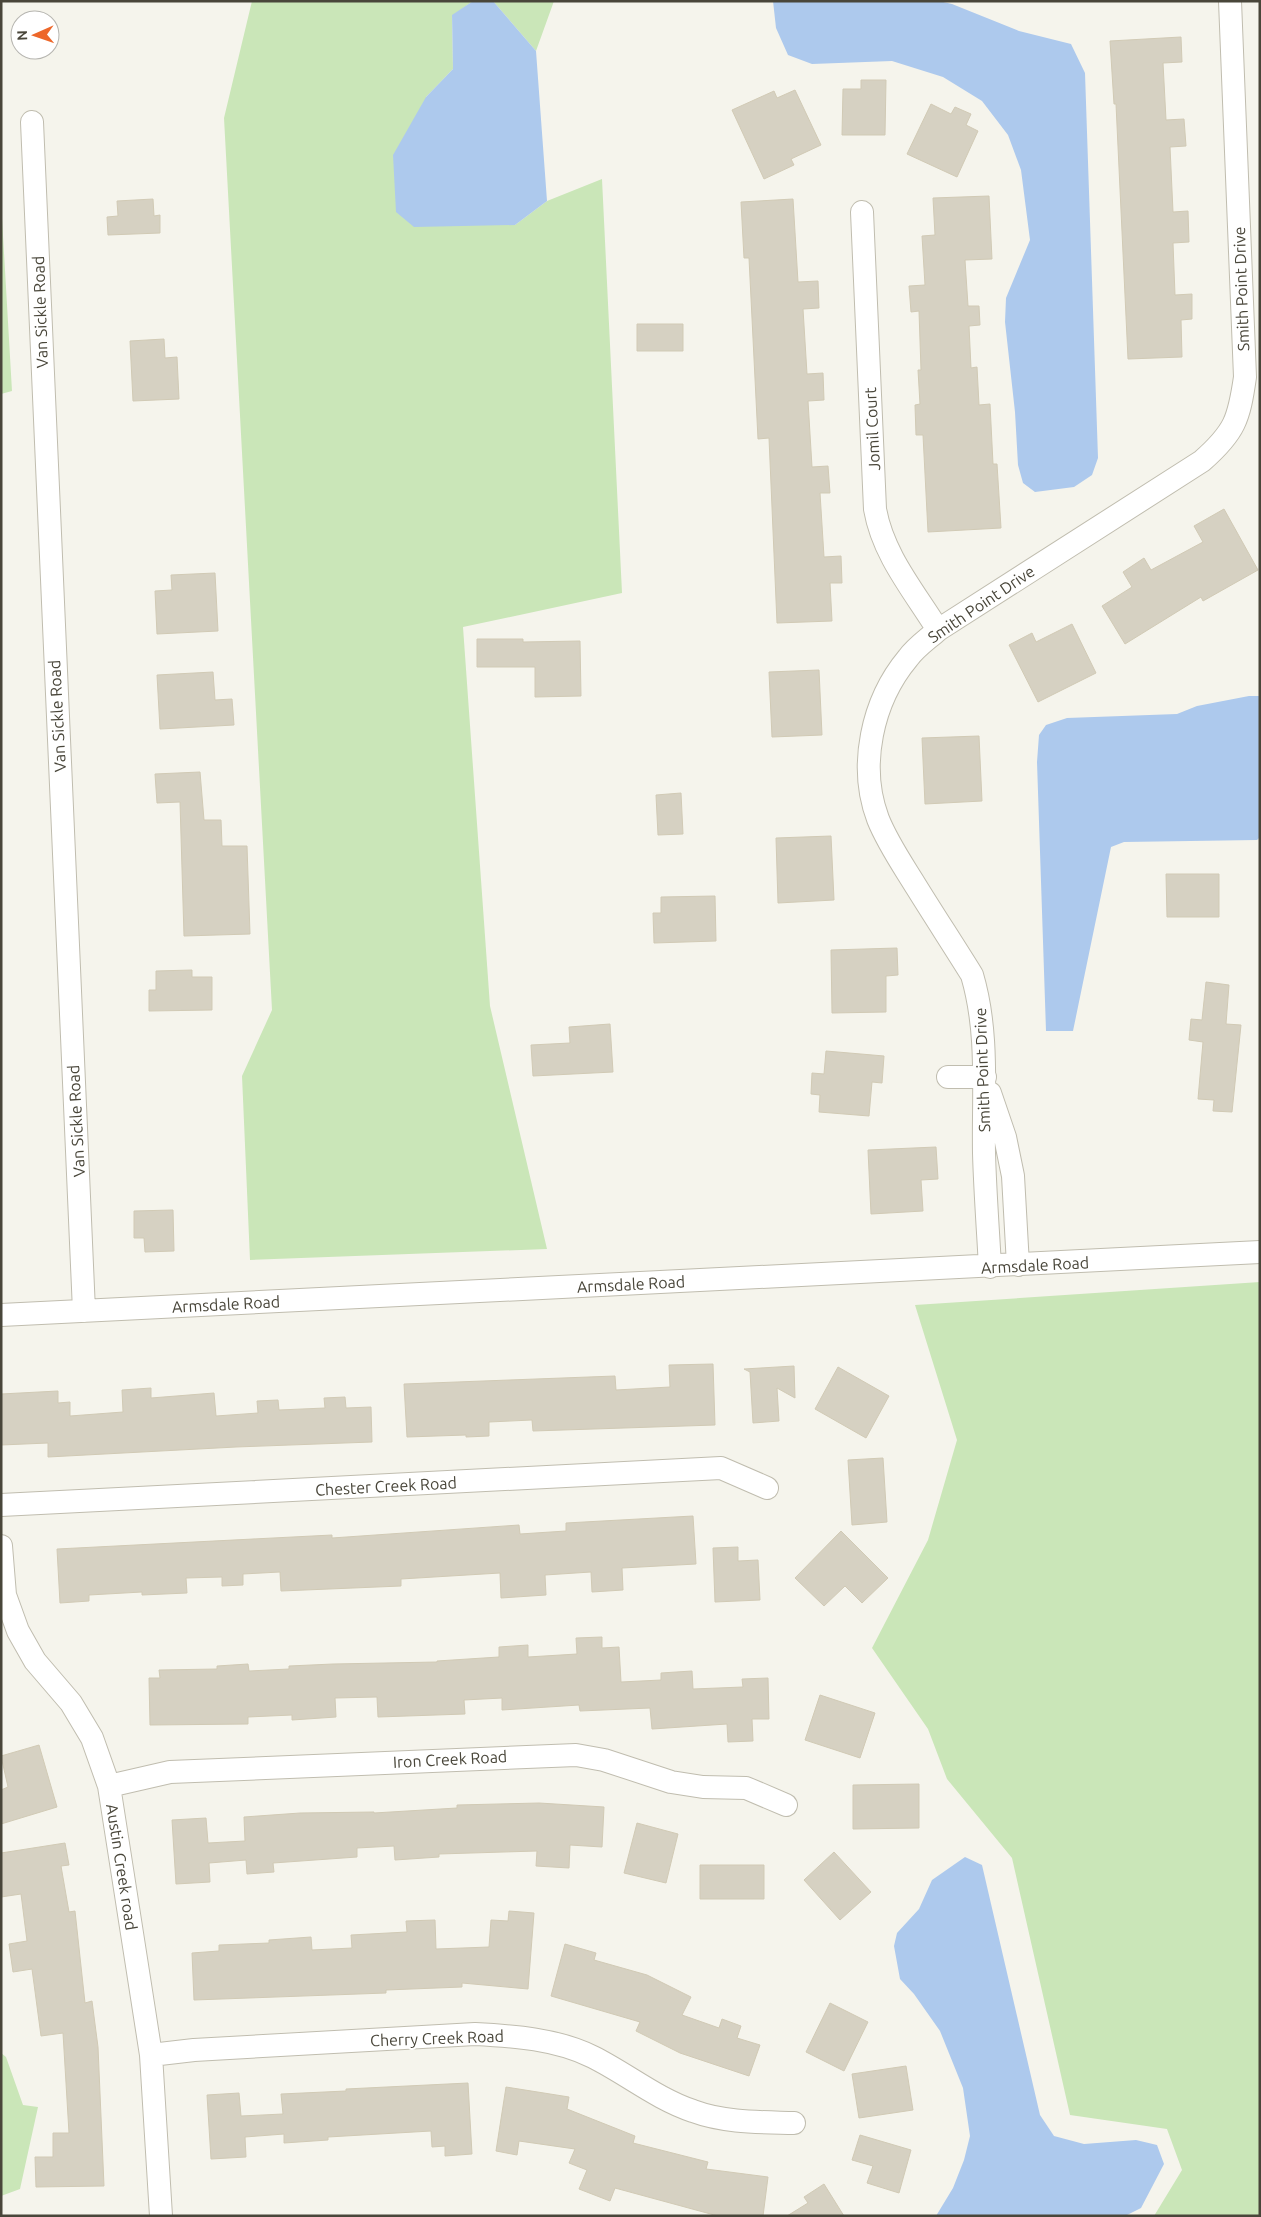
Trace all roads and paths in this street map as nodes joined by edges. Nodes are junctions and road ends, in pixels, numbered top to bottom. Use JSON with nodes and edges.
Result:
{"nodes":[{"id":1,"x":1230,"y":1,"type":"edge"},
{"id":2,"x":32,"y":122,"type":"dead end"},
{"id":3,"x":862,"y":212,"type":"dead end"},
{"id":4,"x":938,"y":630,"type":"junction"},
{"id":5,"x":948,"y":1077,"type":"dead end"},
{"id":6,"x":985,"y":1078,"type":"junction"},
{"id":7,"x":1260,"y":1252,"type":"edge"},
{"id":8,"x":1018,"y":1265,"type":"junction"},
{"id":9,"x":990,"y":1267,"type":"junction"},
{"id":10,"x":84,"y":1311,"type":"junction"},
{"id":11,"x":1,"y":1314,"type":"edge"},
{"id":12,"x":767,"y":1488,"type":"dead end"},
{"id":13,"x":1,"y":1506,"type":"edge"},
{"id":14,"x":1,"y":1546,"type":"edge"},
{"id":15,"x":109,"y":1786,"type":"junction"},
{"id":16,"x":786,"y":1805,"type":"dead end"},
{"id":17,"x":151,"y":2055,"type":"junction"},
{"id":18,"x":794,"y":2123,"type":"dead end"},
{"id":19,"x":160,"y":2216,"type":"edge"}],
"edges":[{"from":1,"to":4,"type":"street","name":"Smith Point Drive"},
{"from":2,"to":10,"type":"street","name":"Van Sickle Road"},
{"from":3,"to":4,"type":"street","name":"Jomil Court"},
{"from":4,"to":6,"type":"street","name":"Smith Point Drive"},
{"from":5,"to":6,"type":"street"},
{"from":6,"to":8,"type":"street"},
{"from":6,"to":9,"type":"street","name":"Smith Point Drive"},
{"from":7,"to":8,"type":"street","name":"Armsdale Road"},
{"from":8,"to":9,"type":"street","name":"Armsdale Road"},
{"from":9,"to":10,"type":"street","name":"Armsdale Road"},
{"from":10,"to":11,"type":"street","name":"Armsdale Road"},
{"from":12,"to":13,"type":"street","name":"Chester Creek Road"},
{"from":14,"to":15,"type":"street","name":"Austin Creek road"},
{"from":15,"to":16,"type":"street","name":"Iron Creek Road"},
{"from":15,"to":17,"type":"street","name":"Austin Creek road"},
{"from":17,"to":18,"type":"street","name":"Cherry Creek Road"},
{"from":17,"to":19,"type":"street","name":"Austin Creek road"}]}
